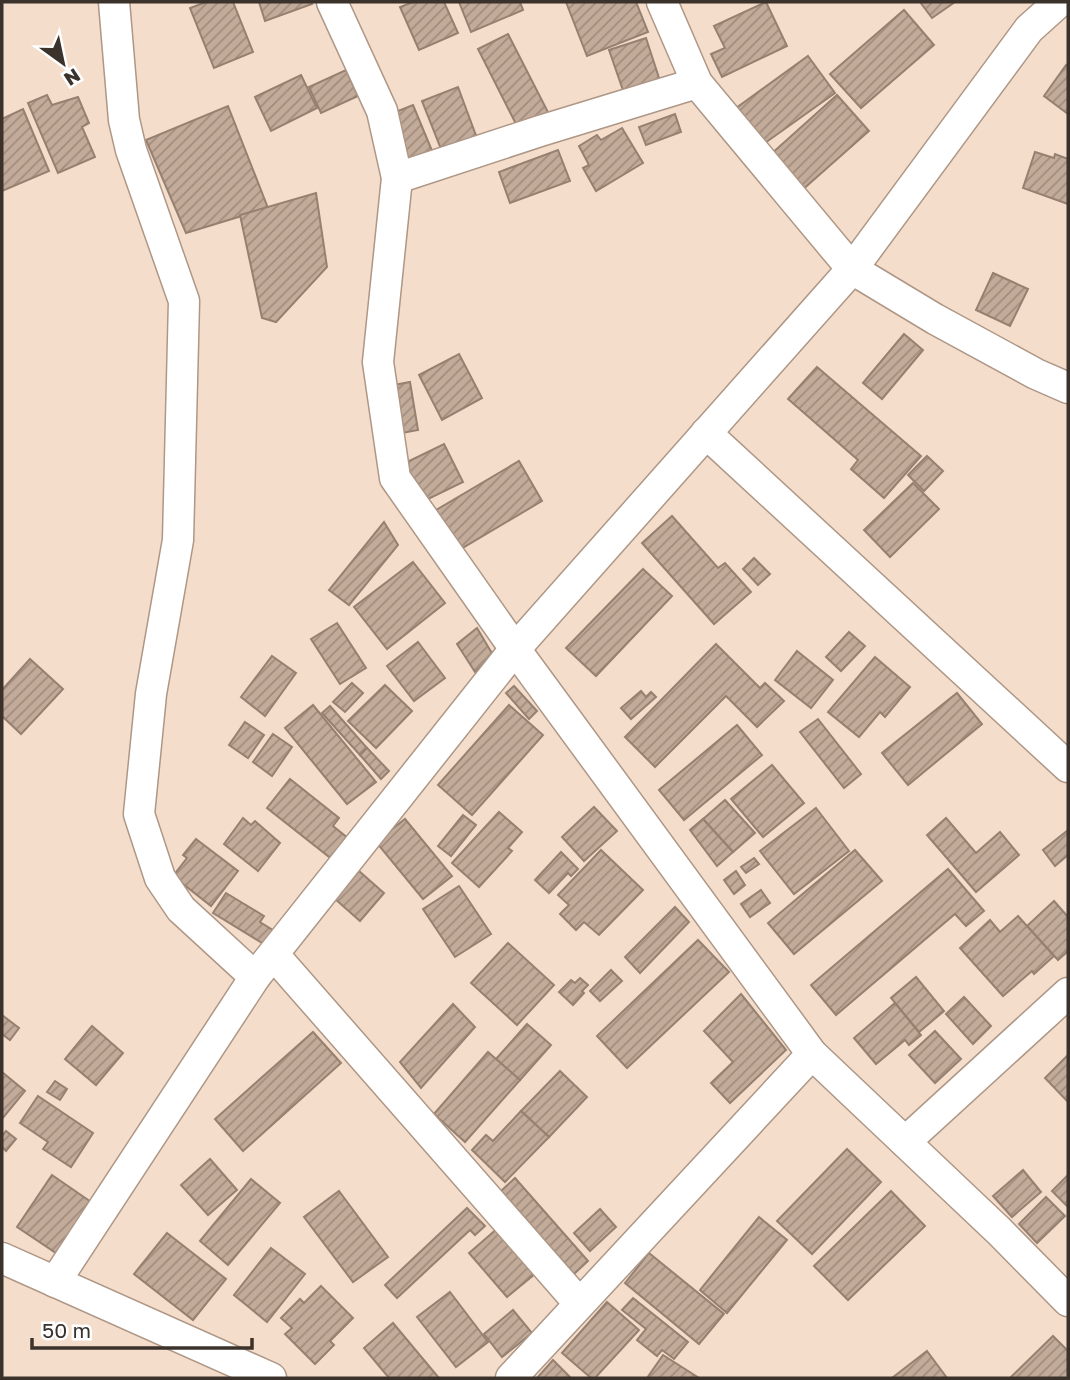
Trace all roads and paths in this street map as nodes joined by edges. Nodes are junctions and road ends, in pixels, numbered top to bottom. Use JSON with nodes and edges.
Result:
{"nodes":[{"id":1,"x":114,"y":2,"type":"edge"},
{"id":2,"x":332,"y":2,"type":"edge"},
{"id":3,"x":662,"y":2,"type":"edge"},
{"id":4,"x":1059,"y":2,"type":"edge"},
{"id":5,"x":696,"y":83,"type":"junction"},
{"id":6,"x":397,"y":178,"type":"junction"},
{"id":7,"x":852,"y":269,"type":"junction"},
{"id":8,"x":1068,"y":388,"type":"edge"},
{"id":9,"x":706,"y":433,"type":"junction"},
{"id":10,"x":515,"y":649,"type":"junction"},
{"id":11,"x":1068,"y":767,"type":"edge"},
{"id":12,"x":265,"y":966,"type":"junction"},
{"id":13,"x":1068,"y":993,"type":"edge"},
{"id":14,"x":812,"y":1054,"type":"junction"},
{"id":15,"x":905,"y":1142,"type":"junction"},
{"id":16,"x":2,"y":1258,"type":"edge"},
{"id":17,"x":55,"y":1282,"type":"junction"},
{"id":18,"x":1068,"y":1301,"type":"edge"},
{"id":19,"x":579,"y":1303,"type":"junction"},
{"id":20,"x":271,"y":1378,"type":"edge"},
{"id":21,"x":511,"y":1378,"type":"edge"}],
"edges":[{"from":1,"to":12,"type":"street"},
{"from":2,"to":6,"type":"street"},
{"from":3,"to":5,"type":"street"},
{"from":4,"to":7,"type":"street"},
{"from":5,"to":6,"type":"street"},
{"from":5,"to":7,"type":"street"},
{"from":6,"to":10,"type":"street"},
{"from":7,"to":8,"type":"street"},
{"from":7,"to":9,"type":"street"},
{"from":9,"to":10,"type":"street"},
{"from":9,"to":11,"type":"street"},
{"from":10,"to":12,"type":"street"},
{"from":10,"to":14,"type":"street"},
{"from":12,"to":17,"type":"street"},
{"from":12,"to":19,"type":"street"},
{"from":13,"to":15,"type":"street"},
{"from":14,"to":15,"type":"street"},
{"from":14,"to":19,"type":"street"},
{"from":15,"to":18,"type":"street"},
{"from":16,"to":17,"type":"street"},
{"from":17,"to":20,"type":"street"},
{"from":19,"to":21,"type":"street"}]}
